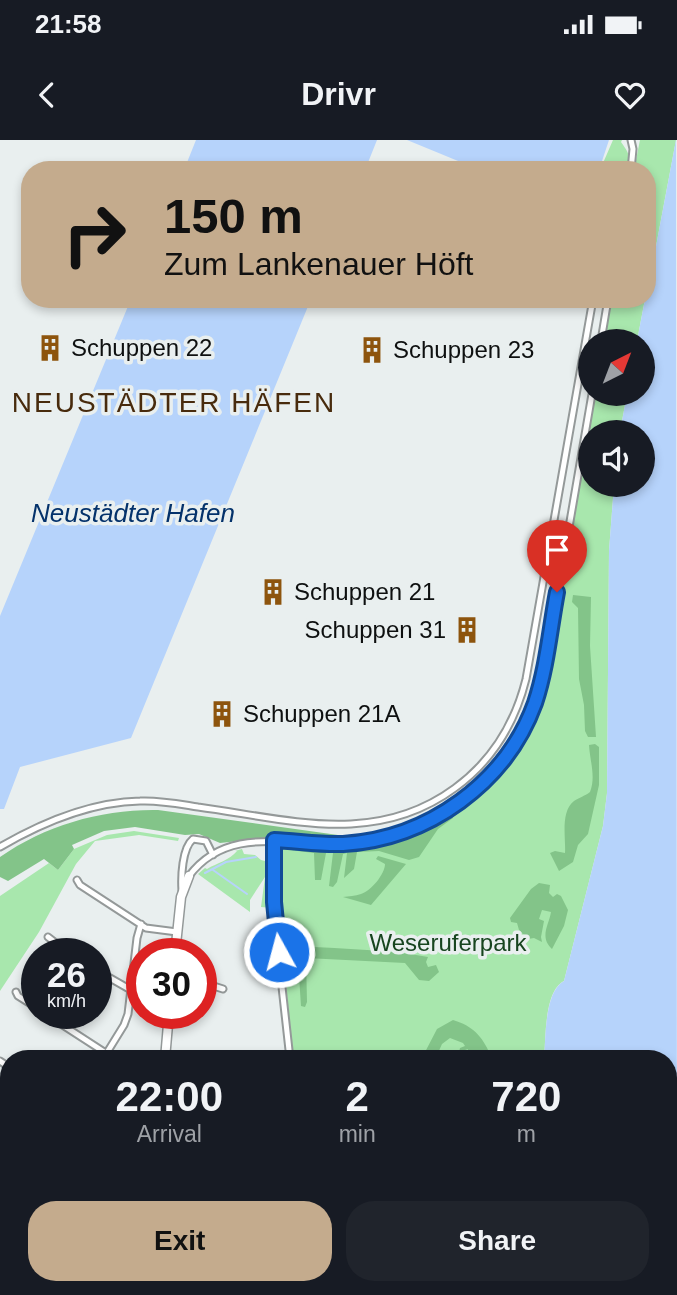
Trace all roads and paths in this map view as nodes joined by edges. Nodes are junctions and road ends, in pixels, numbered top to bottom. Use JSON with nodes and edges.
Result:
{"nodes":[{"id":1,"x":631,"y":140,"type":"edge"},
{"id":2,"x":632,"y":161,"type":"edge"},
{"id":3,"x":591,"y":308,"type":"edge"},
{"id":4,"x":606,"y":308,"type":"edge"},
{"id":5,"x":603,"y":329,"type":"edge"},
{"id":6,"x":590,"y":406,"type":"edge"},
{"id":7,"x":274,"y":840,"type":"junction"},
{"id":8,"x":0,"y":847,"type":"edge"},
{"id":9,"x":213,"y":855,"type":"junction"},
{"id":10,"x":189,"y":876,"type":"joint"},
{"id":11,"x":77,"y":880,"type":"dead end"},
{"id":12,"x":182,"y":891,"type":"junction"},
{"id":13,"x":141,"y":924,"type":"junction"},
{"id":14,"x":177,"y":932,"type":"junction"},
{"id":15,"x":137,"y":938,"type":"edge"},
{"id":16,"x":176,"y":938,"type":"edge"},
{"id":17,"x":217,"y":987,"type":"edge"},
{"id":18,"x":223,"y":989,"type":"dead end"},
{"id":19,"x":16,"y":992,"type":"dead end"},
{"id":20,"x":21,"y":998,"type":"edge"},
{"id":21,"x":126,"y":1015,"type":"edge"},
{"id":22,"x":67,"y":1029,"type":"edge"},
{"id":23,"x":168,"y":1029,"type":"edge"},
{"id":24,"x":96,"y":1050,"type":"edge"},
{"id":25,"x":109,"y":1050,"type":"edge"},
{"id":26,"x":166,"y":1050,"type":"edge"},
{"id":27,"x":289,"y":1050,"type":"edge"}],
"edges":[{"from":1,"to":2,"type":"street"},
{"from":3,"to":8,"type":"street"},
{"from":4,"to":5,"type":"street"},
{"from":6,"to":7,"type":"street"},
{"from":7,"to":9,"type":"street"},
{"from":7,"to":27,"type":"street"},
{"from":9,"to":10,"type":"street"},
{"from":9,"to":12,"type":"street"},
{"from":10,"to":12,"type":"street"},
{"from":11,"to":13,"type":"street"},
{"from":12,"to":14,"type":"street"},
{"from":13,"to":14,"type":"street"},
{"from":13,"to":15,"type":"street"},
{"from":14,"to":16,"type":"street"},
{"from":17,"to":18,"type":"street"},
{"from":19,"to":20,"type":"street"},
{"from":21,"to":25,"type":"street"},
{"from":22,"to":24,"type":"street"},
{"from":23,"to":26,"type":"street"}]}
